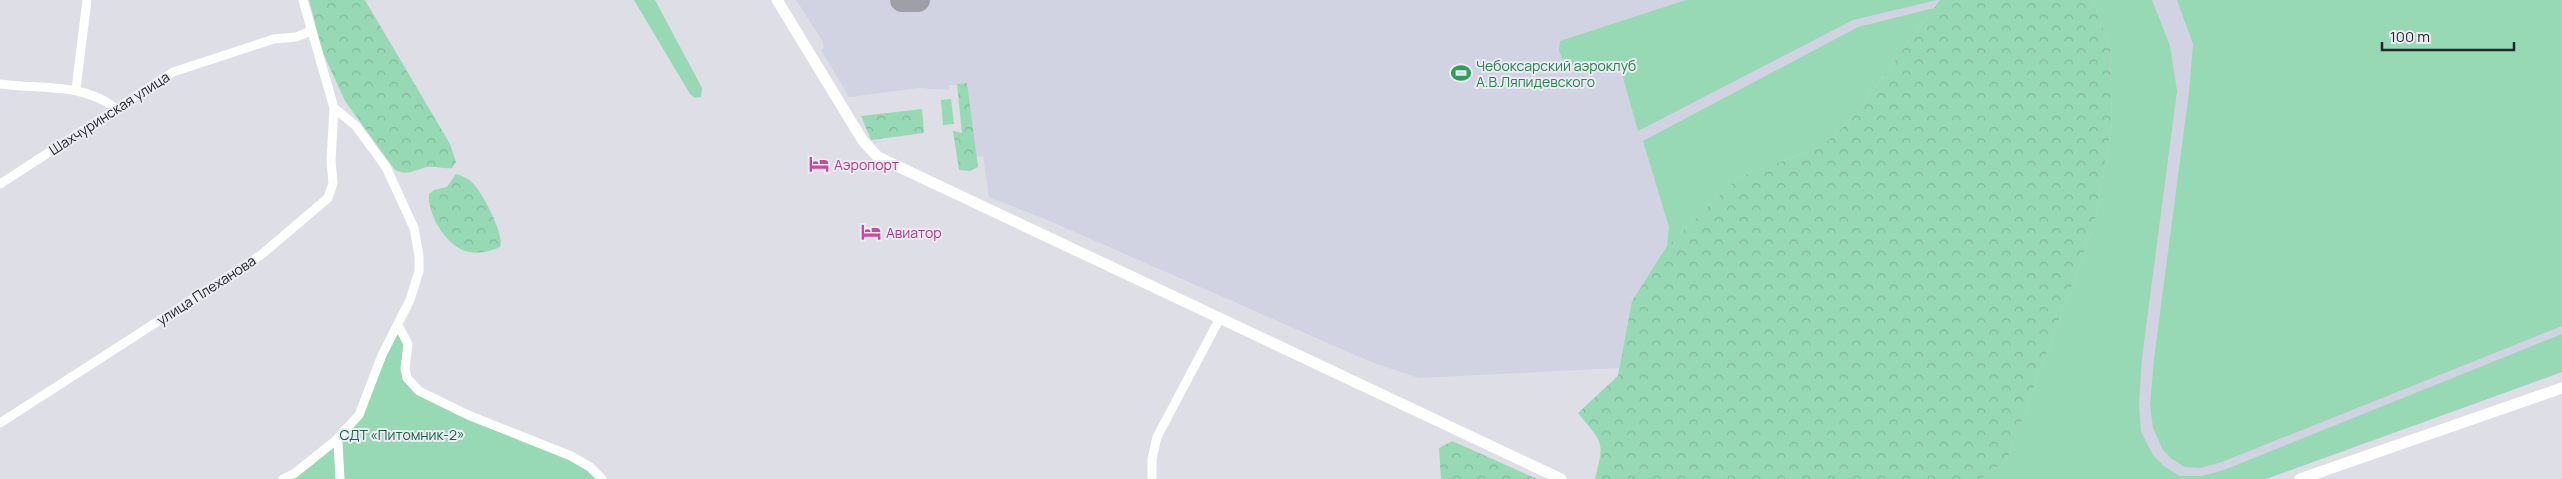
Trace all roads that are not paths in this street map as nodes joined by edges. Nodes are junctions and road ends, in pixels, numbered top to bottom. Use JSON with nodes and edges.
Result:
{"nodes":[{"id":1,"x":87,"y":0,"type":"edge"},
{"id":2,"x":303,"y":0,"type":"edge"},
{"id":3,"x":778,"y":0,"type":"edge"},
{"id":4,"x":311,"y":31,"type":"junction"},
{"id":5,"x":0,"y":84,"type":"edge"},
{"id":6,"x":76,"y":90,"type":"junction"},
{"id":7,"x":116,"y":108,"type":"junction"},
{"id":8,"x":334,"y":108,"type":"junction"},
{"id":9,"x":0,"y":184,"type":"edge"},
{"id":10,"x":1220,"y":318,"type":"junction"},
{"id":11,"x":398,"y":325,"type":"junction"},
{"id":12,"x":2562,"y":388,"type":"edge"},
{"id":13,"x":0,"y":423,"type":"edge"},
{"id":14,"x":336,"y":441,"type":"junction"},
{"id":15,"x":283,"y":479,"type":"edge"},
{"id":16,"x":340,"y":479,"type":"edge"},
{"id":17,"x":602,"y":479,"type":"edge"},
{"id":18,"x":1152,"y":479,"type":"edge"},
{"id":19,"x":1562,"y":479,"type":"edge"},
{"id":20,"x":2300,"y":479,"type":"edge"}],
"edges":[{"from":1,"to":6,"type":"street"},
{"from":2,"to":4,"type":"street"},
{"from":3,"to":10,"type":"street"},
{"from":4,"to":7,"type":"street","name":"Шахчуринская улица"},
{"from":4,"to":8,"type":"street"},
{"from":5,"to":6,"type":"street"},
{"from":6,"to":7,"type":"street"},
{"from":7,"to":9,"type":"street","name":"Шахчуринская улица"},
{"from":8,"to":11,"type":"street"},
{"from":8,"to":13,"type":"street","name":"улица Плеханова"},
{"from":10,"to":18,"type":"street"},
{"from":10,"to":19,"type":"street"},
{"from":11,"to":14,"type":"street"},
{"from":11,"to":17,"type":"street"},
{"from":12,"to":20,"type":"street"},
{"from":14,"to":15,"type":"street"},
{"from":14,"to":16,"type":"street"}]}
